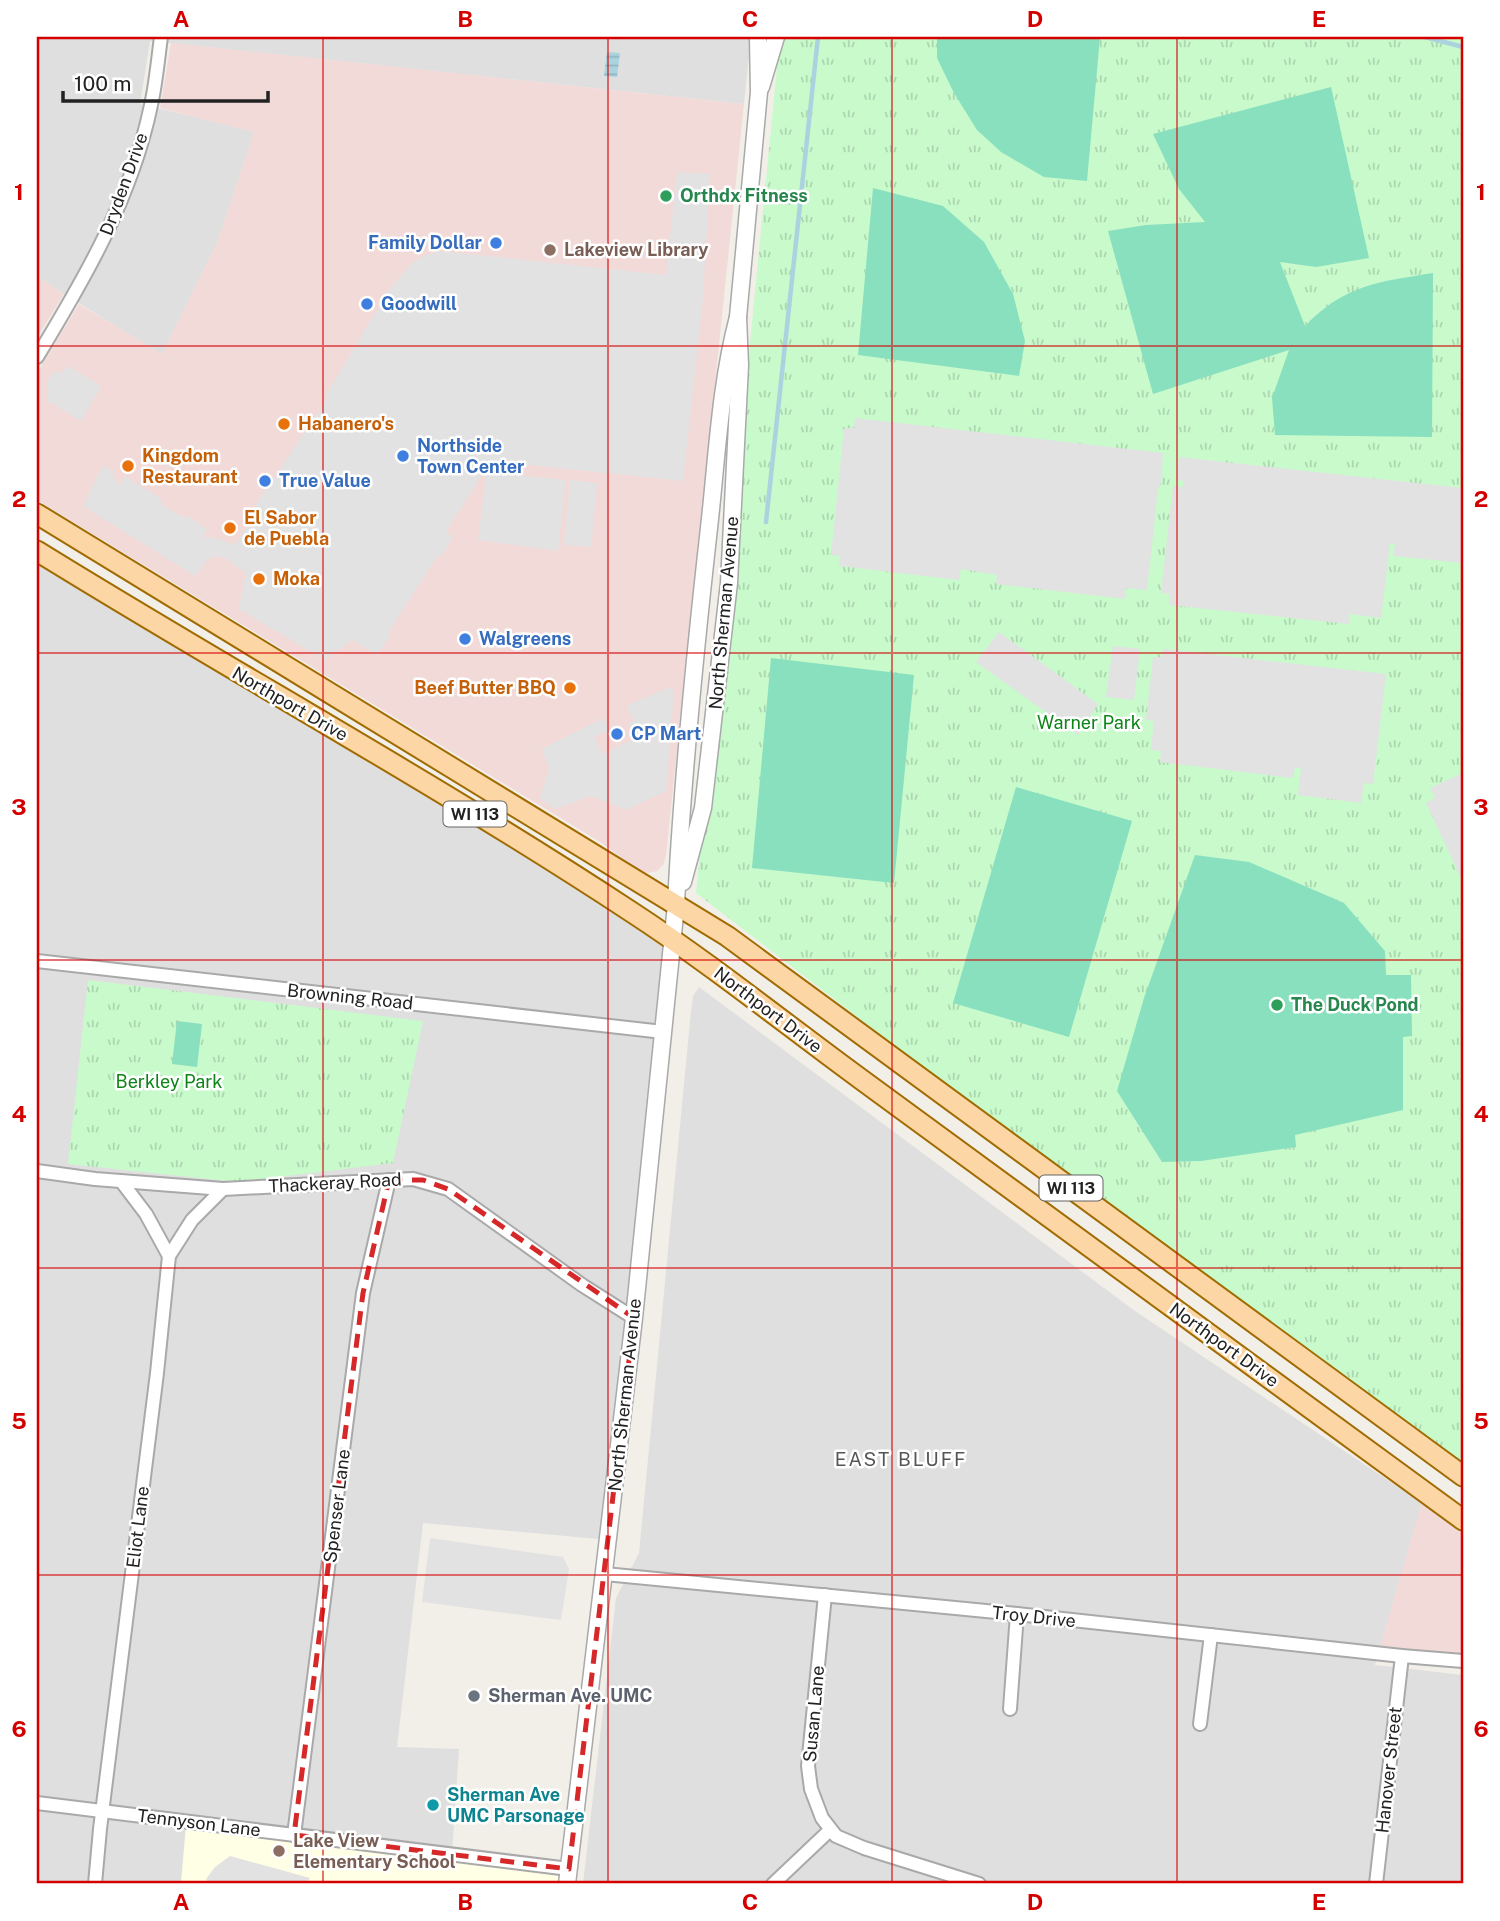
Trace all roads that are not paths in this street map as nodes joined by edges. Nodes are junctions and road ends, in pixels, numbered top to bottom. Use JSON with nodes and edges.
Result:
{"nodes":[{"id":1,"x":161,"y":37,"type":"edge"},
{"id":2,"x":758,"y":37,"type":"edge"},
{"id":3,"x":776,"y":37,"type":"edge"},
{"id":4,"x":759,"y":92,"type":"junction"},
{"id":5,"x":738,"y":317,"type":"junction"},
{"id":6,"x":37,"y":357,"type":"edge"},
{"id":7,"x":37,"y":514,"type":"edge"},
{"id":8,"x":37,"y":551,"type":"edge"},
{"id":9,"x":273,"y":694,"type":"junction"},
{"id":10,"x":335,"y":696,"type":"junction"},
{"id":11,"x":676,"y":905,"type":"junction"},
{"id":12,"x":672,"y":940,"type":"junction"},
{"id":13,"x":37,"y":961,"type":"edge"},
{"id":14,"x":663,"y":1032,"type":"junction"},
{"id":15,"x":37,"y":1171,"type":"edge"},
{"id":16,"x":389,"y":1180,"type":"junction"},
{"id":17,"x":121,"y":1181,"type":"junction"},
{"id":18,"x":223,"y":1189,"type":"junction"},
{"id":19,"x":169,"y":1256,"type":"junction"},
{"id":20,"x":634,"y":1318,"type":"junction"},
{"id":21,"x":1463,"y":1476,"type":"edge"},
{"id":22,"x":1463,"y":1521,"type":"edge"},
{"id":23,"x":605,"y":1574,"type":"junction"},
{"id":24,"x":825,"y":1595,"type":"junction"},
{"id":25,"x":1017,"y":1615,"type":"junction"},
{"id":26,"x":1211,"y":1635,"type":"junction"},
{"id":27,"x":1402,"y":1656,"type":"junction"},
{"id":28,"x":1463,"y":1661,"type":"edge"},
{"id":29,"x":1010,"y":1709,"type":"dead end"},
{"id":30,"x":1200,"y":1724,"type":"dead end"},
{"id":31,"x":37,"y":1803,"type":"edge"},
{"id":32,"x":103,"y":1812,"type":"junction"},
{"id":33,"x":830,"y":1830,"type":"junction"},
{"id":34,"x":294,"y":1835,"type":"junction"},
{"id":35,"x":568,"y":1877,"type":"edge"},
{"id":36,"x":95,"y":1884,"type":"edge"},
{"id":37,"x":773,"y":1884,"type":"edge"},
{"id":38,"x":979,"y":1884,"type":"edge"},
{"id":39,"x":1376,"y":1884,"type":"edge"}],
"edges":[{"from":1,"to":6,"type":"street","name":"Dryden Drive"},
{"from":2,"to":4,"type":"street","name":"North Sherman Avenue"},
{"from":3,"to":4,"type":"street","name":"North Sherman Avenue"},
{"from":4,"to":5,"type":"street","name":"North Sherman Avenue"},
{"from":5,"to":11,"type":"street","name":"North Sherman Avenue"},
{"from":5,"to":11,"type":"street","name":"North Sherman Avenue"},
{"from":7,"to":10,"type":"main road","name":"Northport Drive","number":"WI 113"},
{"from":8,"to":9,"type":"main road","name":"Northport Drive","number":"WI 113"},
{"from":9,"to":10,"type":"main road"},
{"from":9,"to":12,"type":"main road","name":"Northport Drive","number":"WI 113"},
{"from":10,"to":11,"type":"main road","name":"Northport Drive","number":"WI 113"},
{"from":11,"to":12,"type":"street","name":"North Sherman Avenue"},
{"from":11,"to":21,"type":"main road","name":"Northport Drive","number":"WI 113"},
{"from":12,"to":14,"type":"street","name":"North Sherman Avenue"},
{"from":12,"to":22,"type":"main road","name":"Northport Drive","number":"WI 113"},
{"from":13,"to":14,"type":"street","name":"Browning Road"},
{"from":14,"to":20,"type":"street","name":"North Sherman Avenue"},
{"from":15,"to":17,"type":"street","name":"Thackeray Road"},
{"from":16,"to":18,"type":"street","name":"Thackeray Road"},
{"from":16,"to":20,"type":"street","name":"Thackeray Road"},
{"from":16,"to":34,"type":"street","name":"Spenser Lane"},
{"from":17,"to":18,"type":"street","name":"Thackeray Road"},
{"from":17,"to":19,"type":"street"},
{"from":18,"to":19,"type":"street","name":"Eliot Lane"},
{"from":19,"to":32,"type":"street","name":"Eliot Lane"},
{"from":20,"to":23,"type":"street","name":"North Sherman Avenue"},
{"from":23,"to":24,"type":"street","name":"Troy Drive"},
{"from":23,"to":35,"type":"street","name":"North Sherman Avenue"},
{"from":24,"to":25,"type":"street","name":"Troy Drive"},
{"from":24,"to":33,"type":"street","name":"Susan Lane"},
{"from":25,"to":26,"type":"street","name":"Troy Drive"},
{"from":25,"to":29,"type":"street"},
{"from":26,"to":27,"type":"street","name":"Troy Drive"},
{"from":26,"to":30,"type":"street"},
{"from":27,"to":28,"type":"street","name":"Troy Drive"},
{"from":27,"to":39,"type":"street","name":"Hanover Street"},
{"from":31,"to":32,"type":"street","name":"Tennyson Lane"},
{"from":32,"to":34,"type":"street","name":"Tennyson Lane"},
{"from":32,"to":36,"type":"street","name":"Eliot Lane"},
{"from":33,"to":37,"type":"street"},
{"from":33,"to":38,"type":"street"},
{"from":34,"to":35,"type":"street","name":"Tennyson Lane"}]}
